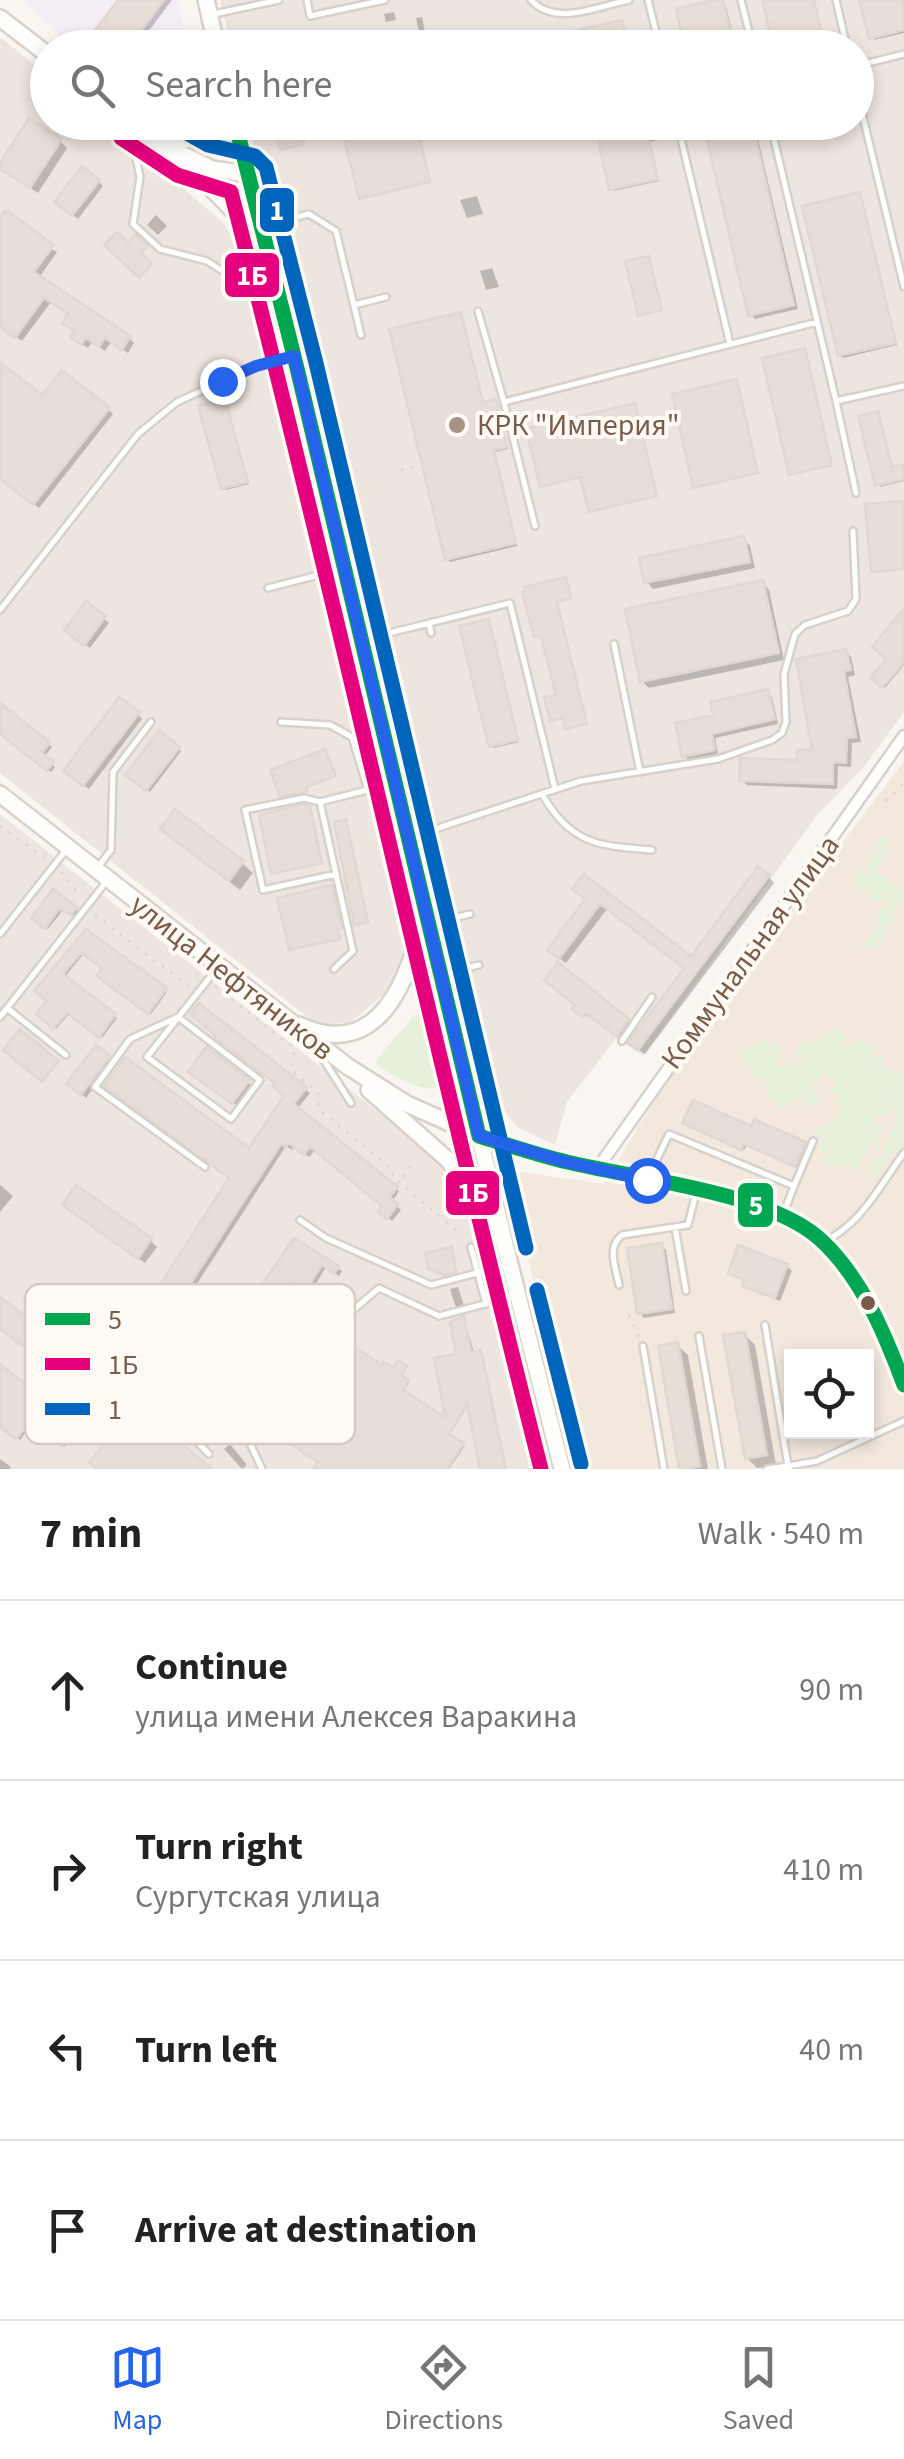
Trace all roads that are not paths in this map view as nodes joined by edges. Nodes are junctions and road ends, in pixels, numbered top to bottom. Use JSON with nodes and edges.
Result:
{"nodes":[{"id":1,"x":279,"y":0,"type":"edge"},
{"id":2,"x":307,"y":0,"type":"edge"},
{"id":3,"x":385,"y":0,"type":"edge"},
{"id":4,"x":531,"y":0,"type":"edge"},
{"id":5,"x":629,"y":0,"type":"edge"},
{"id":6,"x":648,"y":0,"type":"edge"},
{"id":7,"x":742,"y":0,"type":"edge"},
{"id":8,"x":836,"y":0,"type":"edge"},
{"id":9,"x":207,"y":8,"type":"edge"},
{"id":10,"x":0,"y":18,"type":"edge"},
{"id":11,"x":656,"y":30,"type":"edge"},
{"id":12,"x":748,"y":30,"type":"edge"},
{"id":13,"x":843,"y":30,"type":"edge"},
{"id":14,"x":30,"y":41,"type":"edge"},
{"id":15,"x":904,"y":54,"type":"edge"},
{"id":16,"x":874,"y":62,"type":"edge"},
{"id":17,"x":130,"y":140,"type":"edge"},
{"id":18,"x":153,"y":140,"type":"edge"},
{"id":19,"x":160,"y":140,"type":"edge"},
{"id":20,"x":238,"y":140,"type":"edge"},
{"id":21,"x":681,"y":140,"type":"edge"},
{"id":22,"x":774,"y":140,"type":"edge"},
{"id":23,"x":869,"y":140,"type":"edge"},
{"id":24,"x":247,"y":174,"type":"junction"},
{"id":25,"x":260,"y":226,"type":"junction"},
{"id":26,"x":271,"y":265,"type":"junction"},
{"id":27,"x":904,"y":287,"type":"edge"},
{"id":28,"x":386,"y":297,"type":"dead end"},
{"id":29,"x":354,"y":305,"type":"junction"},
{"id":30,"x":478,"y":311,"type":"dead end"},
{"id":31,"x":817,"y":322,"type":"junction"},
{"id":32,"x":361,"y":335,"type":"dead end"},
{"id":33,"x":290,"y":338,"type":"junction"},
{"id":34,"x":730,"y":344,"type":"junction"},
{"id":35,"x":296,"y":362,"type":"junction"},
{"id":36,"x":320,"y":362,"type":"dead end"},
{"id":37,"x":904,"y":386,"type":"edge"},
{"id":38,"x":836,"y":401,"type":"junction"},
{"id":39,"x":504,"y":402,"type":"junction"},
{"id":40,"x":856,"y":493,"type":"dead end"},
{"id":41,"x":535,"y":526,"type":"dead end"},
{"id":42,"x":853,"y":531,"type":"dead end"},
{"id":43,"x":345,"y":568,"type":"junction"},
{"id":44,"x":268,"y":588,"type":"dead end"},
{"id":45,"x":0,"y":610,"type":"edge"},
{"id":46,"x":429,"y":623,"type":"junction"},
{"id":47,"x":431,"y":633,"type":"dead end"},
{"id":48,"x":362,"y":639,"type":"junction"},
{"id":49,"x":614,"y":644,"type":"dead end"},
{"id":50,"x":151,"y":722,"type":"dead end"},
{"id":51,"x":282,"y":722,"type":"dead end"},
{"id":52,"x":904,"y":736,"type":"edge"},
{"id":53,"x":640,"y":772,"type":"junction"},
{"id":54,"x":396,"y":783,"type":"junction"},
{"id":55,"x":555,"y":789,"type":"junction"},
{"id":56,"x":368,"y":790,"type":"junction"},
{"id":57,"x":541,"y":793,"type":"junction"},
{"id":58,"x":0,"y":794,"type":"edge"},
{"id":59,"x":320,"y":802,"type":"junction"},
{"id":60,"x":410,"y":841,"type":"junction"},
{"id":61,"x":68,"y":848,"type":"junction"},
{"id":62,"x":652,"y":850,"type":"dead end"},
{"id":63,"x":102,"y":874,"type":"junction"},
{"id":64,"x":336,"y":874,"type":"junction"},
{"id":65,"x":424,"y":902,"type":"junction"},
{"id":66,"x":470,"y":914,"type":"dead end"},
{"id":67,"x":429,"y":924,"type":"junction"},
{"id":68,"x":0,"y":934,"type":"edge"},
{"id":69,"x":478,"y":965,"type":"dead end"},
{"id":70,"x":334,"y":969,"type":"dead end"},
{"id":71,"x":213,"y":973,"type":"junction"},
{"id":72,"x":441,"y":974,"type":"junction"},
{"id":73,"x":652,"y":997,"type":"dead end"},
{"id":74,"x":8,"y":1008,"type":"junction"},
{"id":75,"x":281,"y":1016,"type":"junction"},
{"id":76,"x":0,"y":1017,"type":"edge"},
{"id":77,"x":178,"y":1017,"type":"junction"},
{"id":78,"x":622,"y":1041,"type":"dead end"},
{"id":79,"x":312,"y":1042,"type":"junction"},
{"id":80,"x":66,"y":1054,"type":"dead end"},
{"id":81,"x":351,"y":1103,"type":"dead end"},
{"id":82,"x":479,"y":1136,"type":"junction"},
{"id":83,"x":813,"y":1142,"type":"dead end"},
{"id":84,"x":904,"y":1153,"type":"edge"},
{"id":85,"x":204,"y":1167,"type":"dead end"},
{"id":86,"x":597,"y":1169,"type":"junction"},
{"id":87,"x":647,"y":1180,"type":"junction"},
{"id":88,"x":794,"y":1186,"type":"junction"},
{"id":89,"x":697,"y":1190,"type":"junction"},
{"id":90,"x":782,"y":1215,"type":"junction"},
{"id":91,"x":300,"y":1220,"type":"dead end"},
{"id":92,"x":675,"y":1227,"type":"junction"},
{"id":93,"x":823,"y":1242,"type":"junction"},
{"id":94,"x":471,"y":1247,"type":"dead end"},
{"id":95,"x":508,"y":1259,"type":"junction"},
{"id":96,"x":478,"y":1273,"type":"junction"},
{"id":97,"x":619,"y":1285,"type":"dead end"},
{"id":98,"x":686,"y":1290,"type":"dead end"},
{"id":99,"x":518,"y":1296,"type":"junction"},
{"id":100,"x":486,"y":1304,"type":"junction"},
{"id":101,"x":355,"y":1309,"type":"edge"},
{"id":102,"x":764,"y":1324,"type":"dead end"},
{"id":103,"x":699,"y":1336,"type":"dead end"},
{"id":104,"x":642,"y":1346,"type":"road end"},
{"id":105,"x":899,"y":1350,"type":"edge"},
{"id":106,"x":904,"y":1385,"type":"edge"},
{"id":107,"x":904,"y":1420,"type":"edge"},
{"id":108,"x":199,"y":1444,"type":"edge"},
{"id":109,"x":250,"y":1444,"type":"edge"},
{"id":110,"x":208,"y":1454,"type":"dead end"},
{"id":111,"x":788,"y":1467,"type":"edge"},
{"id":112,"x":262,"y":1469,"type":"edge"},
{"id":113,"x":562,"y":1469,"type":"edge"},
{"id":114,"x":664,"y":1469,"type":"edge"},
{"id":115,"x":722,"y":1469,"type":"edge"},
{"id":116,"x":767,"y":1469,"type":"edge"}],
"edges":[{"from":1,"to":9,"type":"lane"},
{"from":2,"to":3,"type":"lane"},
{"from":4,"to":5,"type":"lane"},
{"from":6,"to":11,"type":"lane"},
{"from":7,"to":12,"type":"lane"},
{"from":8,"to":13,"type":"lane"},
{"from":10,"to":14,"type":"main road"},
{"from":15,"to":16,"type":"lane"},
{"from":17,"to":33,"type":"lane"},
{"from":18,"to":26,"type":"main road"},
{"from":19,"to":24,"type":"main road"},
{"from":20,"to":24,"type":"main road"},
{"from":21,"to":34,"type":"lane"},
{"from":22,"to":31,"type":"lane"},
{"from":23,"to":27,"type":"lane"},
{"from":24,"to":25,"type":"main road"},
{"from":25,"to":26,"type":"main road"},
{"from":25,"to":29,"type":"lane"},
{"from":26,"to":33,"type":"main road"},
{"from":28,"to":29,"type":"lane"},
{"from":29,"to":32,"type":"lane"},
{"from":30,"to":39,"type":"lane"},
{"from":31,"to":34,"type":"lane"},
{"from":31,"to":38,"type":"lane"},
{"from":33,"to":35,"type":"main road"},
{"from":34,"to":39,"type":"lane"},
{"from":35,"to":36,"type":"lane"},
{"from":35,"to":43,"type":"main road"},
{"from":35,"to":45,"type":"lane"},
{"from":37,"to":38,"type":"lane"},
{"from":38,"to":40,"type":"lane"},
{"from":39,"to":41,"type":"lane"},
{"from":42,"to":53,"type":"lane"},
{"from":43,"to":44,"type":"lane"},
{"from":43,"to":48,"type":"main road"},
{"from":46,"to":47,"type":"lane"},
{"from":46,"to":48,"type":"lane"},
{"from":46,"to":55,"type":"lane"},
{"from":48,"to":54,"type":"main road"},
{"from":49,"to":53,"type":"lane"},
{"from":50,"to":63,"type":"lane"},
{"from":51,"to":56,"type":"lane"},
{"from":52,"to":86,"type":"street","name":"Коммунальная улица"},
{"from":53,"to":55,"type":"lane"},
{"from":54,"to":56,"type":"lane"},
{"from":54,"to":60,"type":"main road"},
{"from":55,"to":57,"type":"lane"},
{"from":56,"to":59,"type":"lane"},
{"from":57,"to":60,"type":"lane"},
{"from":57,"to":62,"type":"lane"},
{"from":58,"to":61,"type":"main road","name":"улица Нефтяников"},
{"from":59,"to":64,"type":"lane"},
{"from":59,"to":64,"type":"lane"},
{"from":60,"to":65,"type":"main road"},
{"from":61,"to":63,"type":"main road","name":"улица Нефтяников"},
{"from":61,"to":68,"type":"lane"},
{"from":63,"to":71,"type":"main road","name":"улица Нефтяников"},
{"from":63,"to":74,"type":"lane"},
{"from":64,"to":70,"type":"lane"},
{"from":65,"to":67,"type":"main road"},
{"from":65,"to":75,"type":"main road"},
{"from":66,"to":67,"type":"lane"},
{"from":67,"to":72,"type":"main road"},
{"from":69,"to":72,"type":"lane"},
{"from":71,"to":75,"type":"main road","name":"улица Нефтяников"},
{"from":71,"to":77,"type":"lane"},
{"from":72,"to":82,"type":"main road"},
{"from":73,"to":78,"type":"lane"},
{"from":74,"to":76,"type":"lane"},
{"from":74,"to":80,"type":"lane"},
{"from":75,"to":79,"type":"main road","name":"улица Нефтяников"},
{"from":77,"to":77,"type":"lane"},
{"from":77,"to":85,"type":"lane"},
{"from":79,"to":81,"type":"lane"},
{"from":79,"to":82,"type":"main road","name":"улица Нефтяников"},
{"from":79,"to":95,"type":"main road"},
{"from":82,"to":86,"type":"street"},
{"from":82,"to":95,"type":"main road"},
{"from":83,"to":88,"type":"lane"},
{"from":84,"to":93,"type":"lane"},
{"from":86,"to":87,"type":"street"},
{"from":87,"to":88,"type":"lane"},
{"from":87,"to":89,"type":"street"},
{"from":88,"to":90,"type":"lane"},
{"from":89,"to":90,"type":"street"},
{"from":89,"to":92,"type":"lane"},
{"from":90,"to":93,"type":"street"},
{"from":91,"to":96,"type":"lane"},
{"from":92,"to":97,"type":"lane"},
{"from":92,"to":98,"type":"lane"},
{"from":93,"to":105,"type":"street"},
{"from":94,"to":96,"type":"lane"},
{"from":95,"to":96,"type":"lane"},
{"from":95,"to":99,"type":"main road"},
{"from":96,"to":100,"type":"lane"},
{"from":99,"to":100,"type":"lane"},
{"from":99,"to":113,"type":"main road"},
{"from":100,"to":101,"type":"lane"},
{"from":102,"to":111,"type":"lane"},
{"from":103,"to":115,"type":"lane"},
{"from":104,"to":114,"type":"lane"},
{"from":105,"to":106,"type":"street"},
{"from":107,"to":111,"type":"lane"},
{"from":108,"to":110,"type":"lane"},
{"from":109,"to":112,"type":"lane"},
{"from":111,"to":116,"type":"lane"}]}
